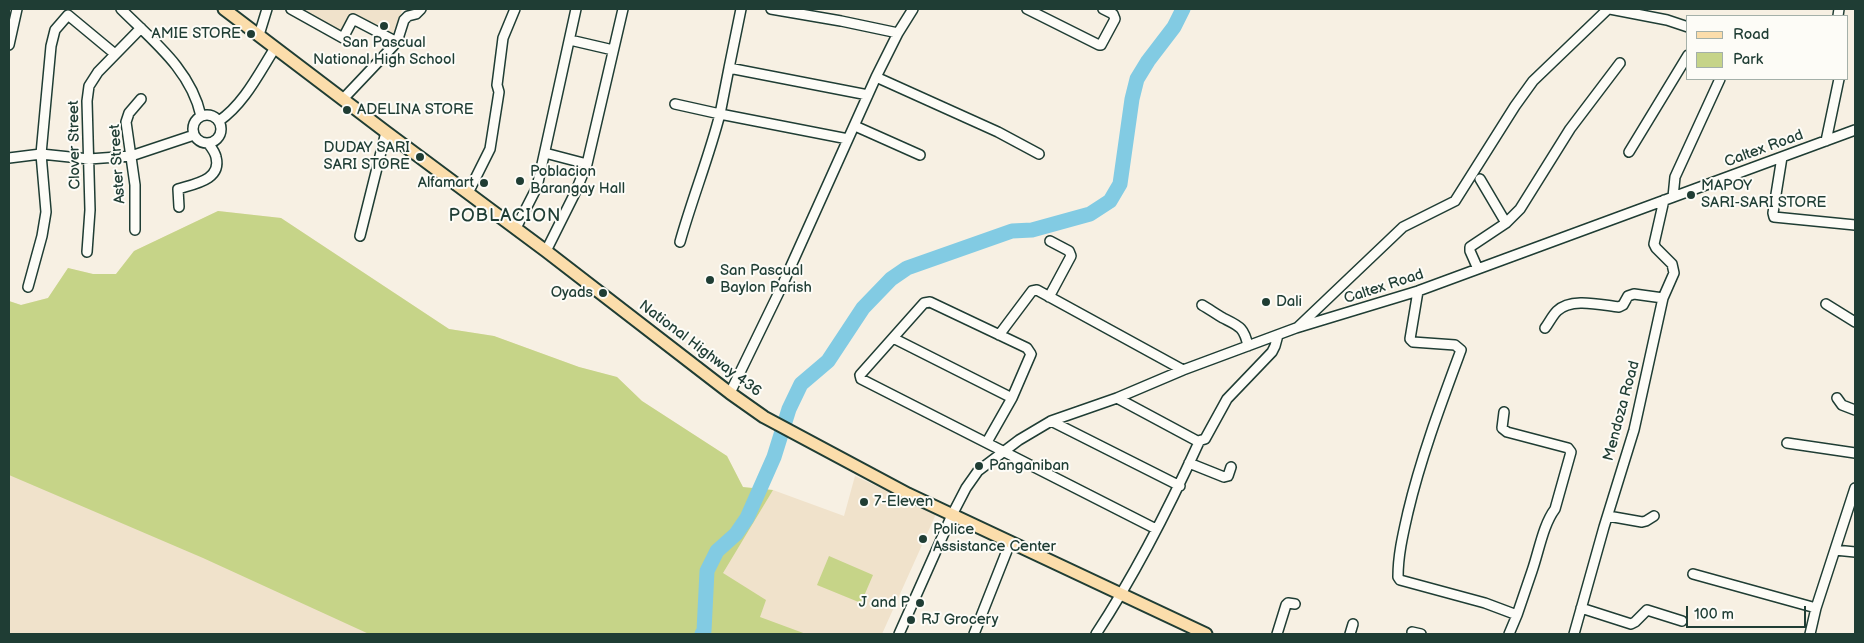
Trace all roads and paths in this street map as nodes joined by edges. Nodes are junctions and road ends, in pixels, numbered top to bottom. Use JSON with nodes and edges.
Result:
{"nodes":[{"id":1,"x":17,"y":9,"type":"edge"},
{"id":2,"x":121,"y":9,"type":"edge"},
{"id":3,"x":224,"y":9,"type":"edge"},
{"id":4,"x":268,"y":9,"type":"edge"},
{"id":5,"x":291,"y":9,"type":"edge"},
{"id":6,"x":421,"y":9,"type":"edge"},
{"id":7,"x":515,"y":9,"type":"edge"},
{"id":8,"x":576,"y":9,"type":"edge"},
{"id":9,"x":623,"y":9,"type":"edge"},
{"id":10,"x":741,"y":9,"type":"edge"},
{"id":11,"x":772,"y":9,"type":"edge"},
{"id":12,"x":913,"y":9,"type":"edge"},
{"id":13,"x":1027,"y":9,"type":"edge"},
{"id":14,"x":1103,"y":9,"type":"edge"},
{"id":15,"x":1609,"y":9,"type":"edge"},
{"id":16,"x":1686,"y":26,"type":"edge"},
{"id":17,"x":141,"y":28,"type":"junction"},
{"id":18,"x":898,"y":33,"type":"junction"},
{"id":19,"x":259,"y":35,"type":"junction"},
{"id":20,"x":570,"y":40,"type":"junction"},
{"id":21,"x":398,"y":42,"type":"junction"},
{"id":22,"x":9,"y":45,"type":"edge"},
{"id":23,"x":276,"y":48,"type":"junction"},
{"id":24,"x":613,"y":50,"type":"junction"},
{"id":25,"x":115,"y":54,"type":"junction"},
{"id":26,"x":1686,"y":58,"type":"edge"},
{"id":27,"x":1620,"y":63,"type":"dead end"},
{"id":28,"x":728,"y":68,"type":"junction"},
{"id":29,"x":876,"y":77,"type":"junction"},
{"id":30,"x":1720,"y":80,"type":"edge"},
{"id":31,"x":1839,"y":80,"type":"edge"},
{"id":32,"x":868,"y":95,"type":"junction"},
{"id":33,"x":141,"y":99,"type":"dead end"},
{"id":34,"x":343,"y":99,"type":"junction"},
{"id":35,"x":675,"y":104,"type":"dead end"},
{"id":36,"x":720,"y":114,"type":"junction"},
{"id":37,"x":201,"y":116,"type":"junction"},
{"id":38,"x":219,"y":121,"type":"junction"},
{"id":39,"x":855,"y":126,"type":"junction"},
{"id":40,"x":1855,"y":130,"type":"edge"},
{"id":41,"x":386,"y":132,"type":"junction"},
{"id":42,"x":194,"y":135,"type":"junction"},
{"id":43,"x":848,"y":139,"type":"junction"},
{"id":44,"x":1826,"y":141,"type":"junction"},
{"id":45,"x":208,"y":143,"type":"junction"},
{"id":46,"x":1629,"y":152,"type":"dead end"},
{"id":47,"x":545,"y":153,"type":"junction"},
{"id":48,"x":41,"y":154,"type":"junction"},
{"id":49,"x":1039,"y":154,"type":"dead end"},
{"id":50,"x":920,"y":155,"type":"dead end"},
{"id":51,"x":131,"y":156,"type":"junction"},
{"id":52,"x":1782,"y":157,"type":"junction"},
{"id":53,"x":9,"y":158,"type":"edge"},
{"id":54,"x":90,"y":159,"type":"junction"},
{"id":55,"x":587,"y":164,"type":"junction"},
{"id":56,"x":1480,"y":179,"type":"dead end"},
{"id":57,"x":468,"y":192,"type":"junction"},
{"id":58,"x":1668,"y":198,"type":"junction"},
{"id":59,"x":179,"y":206,"type":"dead end"},
{"id":60,"x":1506,"y":223,"type":"junction"},
{"id":61,"x":1855,"y":225,"type":"edge"},
{"id":62,"x":516,"y":228,"type":"junction"},
{"id":63,"x":135,"y":230,"type":"dead end"},
{"id":64,"x":360,"y":236,"type":"dead end"},
{"id":65,"x":1050,"y":241,"type":"dead end"},
{"id":66,"x":680,"y":242,"type":"dead end"},
{"id":67,"x":546,"y":251,"type":"junction"},
{"id":68,"x":87,"y":252,"type":"dead end"},
{"id":69,"x":1478,"y":269,"type":"junction"},
{"id":70,"x":28,"y":287,"type":"dead end"},
{"id":71,"x":1418,"y":291,"type":"junction"},
{"id":72,"x":1049,"y":297,"type":"junction"},
{"id":73,"x":1663,"y":298,"type":"junction"},
{"id":74,"x":1826,"y":304,"type":"dead end"},
{"id":75,"x":1202,"y":305,"type":"dead end"},
{"id":76,"x":1855,"y":322,"type":"edge"},
{"id":77,"x":1296,"y":328,"type":"junction"},
{"id":78,"x":1545,"y":328,"type":"dead end"},
{"id":79,"x":999,"y":335,"type":"junction"},
{"id":80,"x":1278,"y":335,"type":"junction"},
{"id":81,"x":893,"y":338,"type":"junction"},
{"id":82,"x":1248,"y":346,"type":"junction"},
{"id":83,"x":1183,"y":370,"type":"junction"},
{"id":84,"x":730,"y":393,"type":"junction"},
{"id":85,"x":1012,"y":398,"type":"junction"},
{"id":86,"x":1117,"y":398,"type":"junction"},
{"id":87,"x":1837,"y":398,"type":"dead end"},
{"id":88,"x":1855,"y":410,"type":"edge"},
{"id":89,"x":1504,"y":412,"type":"dead end"},
{"id":90,"x":1051,"y":421,"type":"junction"},
{"id":91,"x":1198,"y":441,"type":"junction"},
{"id":92,"x":987,"y":442,"type":"junction"},
{"id":93,"x":1787,"y":443,"type":"dead end"},
{"id":94,"x":1004,"y":450,"type":"junction"},
{"id":95,"x":1855,"y":453,"type":"edge"},
{"id":96,"x":1189,"y":463,"type":"junction"},
{"id":97,"x":1231,"y":467,"type":"dead end"},
{"id":98,"x":1180,"y":486,"type":"junction"},
{"id":99,"x":1855,"y":488,"type":"edge"},
{"id":100,"x":952,"y":515,"type":"junction"},
{"id":101,"x":1608,"y":516,"type":"junction"},
{"id":102,"x":1654,"y":516,"type":"dead end"},
{"id":103,"x":1156,"y":529,"type":"junction"},
{"id":104,"x":1010,"y":543,"type":"junction"},
{"id":105,"x":1835,"y":550,"type":"junction"},
{"id":106,"x":1855,"y":552,"type":"edge"},
{"id":107,"x":1693,"y":574,"type":"dead end"},
{"id":108,"x":1121,"y":594,"type":"junction"},
{"id":109,"x":1295,"y":604,"type":"dead end"},
{"id":110,"x":1581,"y":608,"type":"junction"},
{"id":111,"x":1816,"y":608,"type":"junction"},
{"id":112,"x":1516,"y":615,"type":"junction"},
{"id":113,"x":1682,"y":621,"type":"dead end"},
{"id":114,"x":1353,"y":624,"type":"dead end"},
{"id":115,"x":1200,"y":633,"type":"edge"},
{"id":116,"x":899,"y":634,"type":"edge"},
{"id":117,"x":974,"y":634,"type":"edge"},
{"id":118,"x":1096,"y":634,"type":"edge"},
{"id":119,"x":1277,"y":634,"type":"edge"},
{"id":120,"x":1350,"y":634,"type":"edge"},
{"id":121,"x":1509,"y":634,"type":"edge"},
{"id":122,"x":1574,"y":634,"type":"edge"},
{"id":123,"x":1810,"y":634,"type":"edge"}],
"edges":[{"from":1,"to":22,"type":"street"},
{"from":2,"to":17,"type":"street"},
{"from":3,"to":19,"type":"main road","name":"National Highway 436"},
{"from":4,"to":19,"type":"street"},
{"from":5,"to":21,"type":"street"},
{"from":6,"to":21,"type":"street"},
{"from":7,"to":57,"type":"street"},
{"from":8,"to":20,"type":"street"},
{"from":9,"to":24,"type":"street"},
{"from":10,"to":28,"type":"street"},
{"from":11,"to":18,"type":"street"},
{"from":12,"to":18,"type":"street"},
{"from":13,"to":14,"type":"street"},
{"from":15,"to":16,"type":"street"},
{"from":15,"to":77,"type":"street"},
{"from":17,"to":25,"type":"street","name":"Clover Street"},
{"from":17,"to":37,"type":"street"},
{"from":18,"to":29,"type":"street"},
{"from":19,"to":23,"type":"main road","name":"National Highway 436"},
{"from":20,"to":24,"type":"street"},
{"from":20,"to":47,"type":"street"},
{"from":21,"to":34,"type":"street"},
{"from":23,"to":34,"type":"main road","name":"National Highway 436"},
{"from":23,"to":38,"type":"street"},
{"from":24,"to":55,"type":"street"},
{"from":25,"to":48,"type":"street"},
{"from":25,"to":54,"type":"street","name":"Clover Street"},
{"from":26,"to":46,"type":"street"},
{"from":27,"to":60,"type":"street"},
{"from":28,"to":32,"type":"street"},
{"from":28,"to":36,"type":"street"},
{"from":29,"to":32,"type":"street"},
{"from":29,"to":49,"type":"street"},
{"from":30,"to":58,"type":"street"},
{"from":31,"to":44,"type":"street"},
{"from":32,"to":39,"type":"street"},
{"from":33,"to":51,"type":"street","name":"Aster Street"},
{"from":34,"to":41,"type":"main road","name":"National Highway 436"},
{"from":35,"to":36,"type":"street"},
{"from":36,"to":43,"type":"street"},
{"from":36,"to":66,"type":"street"},
{"from":37,"to":38,"type":"street"},
{"from":37,"to":42,"type":"street"},
{"from":38,"to":45,"type":"street"},
{"from":39,"to":43,"type":"street"},
{"from":39,"to":50,"type":"street"},
{"from":40,"to":44,"type":"street","name":"Caltex Road"},
{"from":41,"to":57,"type":"main road","name":"National Highway 436"},
{"from":41,"to":64,"type":"street"},
{"from":42,"to":45,"type":"street"},
{"from":42,"to":51,"type":"street"},
{"from":43,"to":84,"type":"street"},
{"from":44,"to":52,"type":"street","name":"Caltex Road"},
{"from":45,"to":59,"type":"street"},
{"from":47,"to":55,"type":"street"},
{"from":47,"to":62,"type":"street"},
{"from":48,"to":53,"type":"street"},
{"from":48,"to":54,"type":"street"},
{"from":48,"to":70,"type":"street"},
{"from":51,"to":54,"type":"street"},
{"from":51,"to":63,"type":"street","name":"Aster Street"},
{"from":52,"to":58,"type":"street","name":"Caltex Road"},
{"from":52,"to":61,"type":"street"},
{"from":54,"to":68,"type":"street","name":"Clover Street"},
{"from":55,"to":67,"type":"street"},
{"from":56,"to":60,"type":"street"},
{"from":57,"to":62,"type":"main road","name":"National Highway 436"},
{"from":58,"to":69,"type":"street","name":"Caltex Road"},
{"from":58,"to":73,"type":"street","name":"Mendoza Road"},
{"from":60,"to":69,"type":"street"},
{"from":62,"to":67,"type":"main road","name":"National Highway 436"},
{"from":65,"to":72,"type":"street"},
{"from":67,"to":84,"type":"main road","name":"National Highway 436"},
{"from":69,"to":71,"type":"street","name":"Caltex Road"},
{"from":71,"to":77,"type":"street","name":"Caltex Road"},
{"from":71,"to":112,"type":"street"},
{"from":72,"to":79,"type":"street"},
{"from":72,"to":83,"type":"street"},
{"from":73,"to":78,"type":"street"},
{"from":73,"to":101,"type":"street","name":"Mendoza Road"},
{"from":74,"to":76,"type":"street"},
{"from":75,"to":82,"type":"street"},
{"from":77,"to":80,"type":"street","name":"Caltex Road"},
{"from":79,"to":81,"type":"street"},
{"from":79,"to":85,"type":"street"},
{"from":80,"to":82,"type":"street","name":"Caltex Road"},
{"from":80,"to":91,"type":"street"},
{"from":81,"to":85,"type":"street"},
{"from":81,"to":92,"type":"street"},
{"from":82,"to":83,"type":"street","name":"Caltex Road"},
{"from":83,"to":86,"type":"street","name":"Caltex Road"},
{"from":84,"to":100,"type":"main road","name":"National Highway 436"},
{"from":85,"to":92,"type":"street"},
{"from":86,"to":90,"type":"street","name":"Caltex Road"},
{"from":86,"to":91,"type":"street"},
{"from":87,"to":88,"type":"street"},
{"from":89,"to":112,"type":"street"},
{"from":90,"to":94,"type":"street","name":"Caltex Road"},
{"from":90,"to":98,"type":"street"},
{"from":91,"to":96,"type":"street"},
{"from":92,"to":94,"type":"street"},
{"from":93,"to":95,"type":"street"},
{"from":94,"to":100,"type":"street","name":"Caltex Road"},
{"from":94,"to":103,"type":"street"},
{"from":96,"to":97,"type":"street"},
{"from":96,"to":98,"type":"street"},
{"from":98,"to":103,"type":"street"},
{"from":99,"to":105,"type":"street"},
{"from":100,"to":104,"type":"main road","name":"National Highway 436"},
{"from":100,"to":116,"type":"street","name":"Caltex Road"},
{"from":101,"to":102,"type":"street"},
{"from":101,"to":110,"type":"street","name":"Mendoza Road"},
{"from":103,"to":108,"type":"street"},
{"from":104,"to":108,"type":"main road","name":"National Highway 436"},
{"from":104,"to":117,"type":"street"},
{"from":105,"to":106,"type":"street"},
{"from":105,"to":111,"type":"street"},
{"from":107,"to":111,"type":"street"},
{"from":108,"to":115,"type":"main road","name":"National Highway 436"},
{"from":108,"to":118,"type":"street"},
{"from":109,"to":119,"type":"street"},
{"from":110,"to":113,"type":"street"},
{"from":110,"to":122,"type":"street","name":"Mendoza Road"},
{"from":111,"to":123,"type":"street"},
{"from":112,"to":121,"type":"street"},
{"from":114,"to":120,"type":"street"}]}
